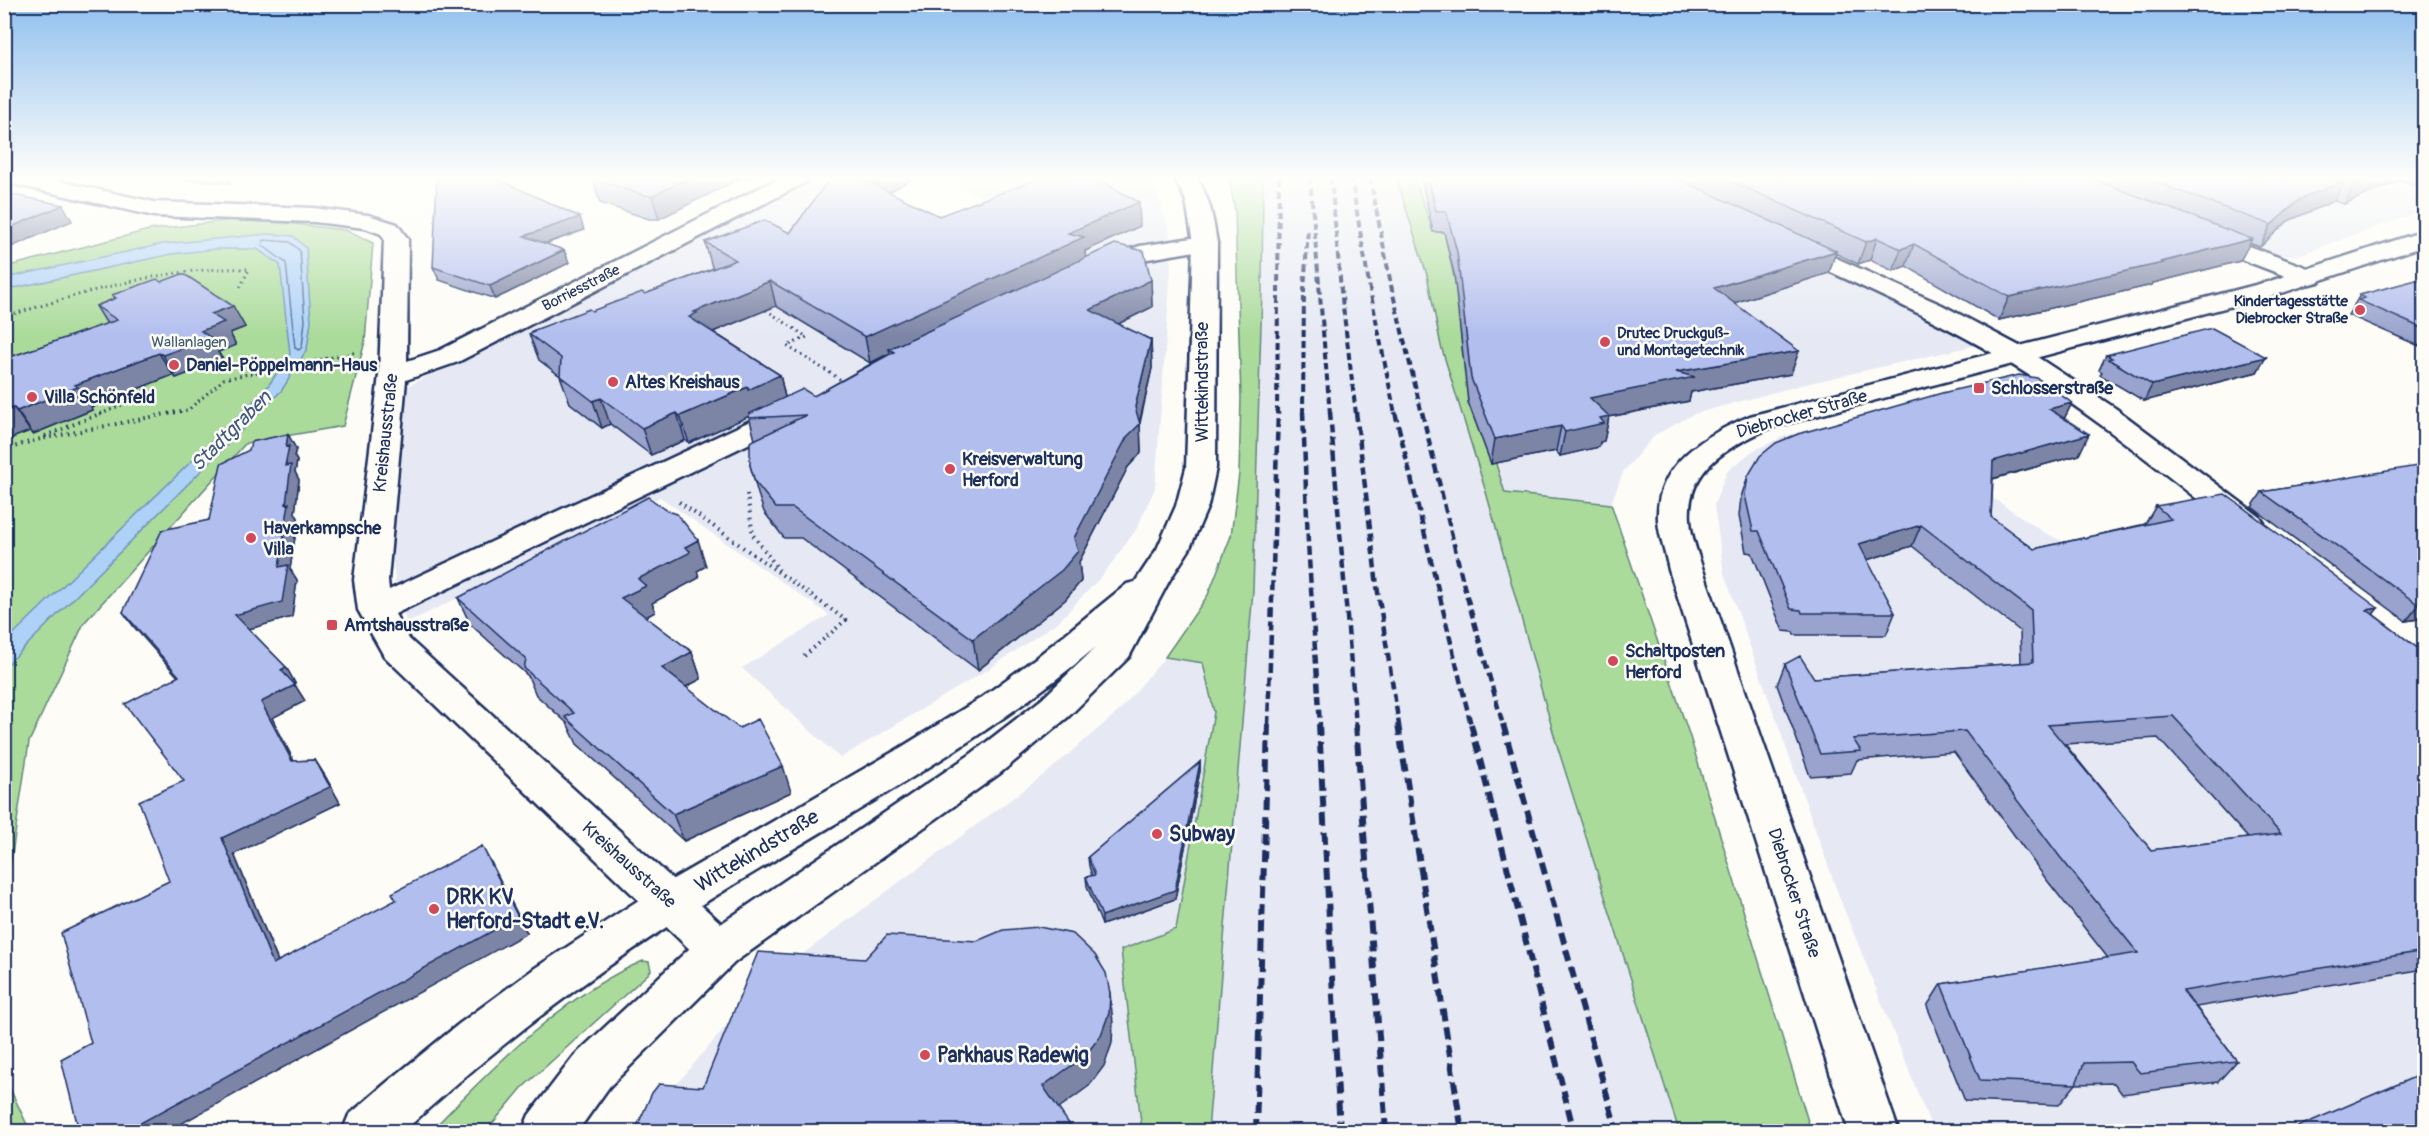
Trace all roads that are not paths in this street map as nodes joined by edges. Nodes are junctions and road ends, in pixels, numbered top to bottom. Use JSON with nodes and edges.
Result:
{"nodes":[{"id":1,"x":389,"y":230,"type":"edge"},
{"id":2,"x":695,"y":230,"type":"edge"},
{"id":3,"x":1203,"y":230,"type":"edge"},
{"id":4,"x":2188,"y":230,"type":"edge"},
{"id":5,"x":1768,"y":234,"type":"edge"},
{"id":6,"x":2424,"y":238,"type":"edge"},
{"id":7,"x":1205,"y":243,"type":"junction"},
{"id":8,"x":1080,"y":276,"type":"edge"},
{"id":9,"x":2310,"y":277,"type":"junction"},
{"id":10,"x":2017,"y":355,"type":"junction"},
{"id":11,"x":393,"y":375,"type":"junction"},
{"id":12,"x":849,"y":385,"type":"edge"},
{"id":13,"x":2271,"y":540,"type":"edge"},
{"id":14,"x":1153,"y":580,"type":"junction"},
{"id":15,"x":375,"y":610,"type":"junction"},
{"id":16,"x":671,"y":903,"type":"junction"},
{"id":17,"x":719,"y":949,"type":"junction"},
{"id":18,"x":367,"y":1131,"type":"edge"},
{"id":19,"x":547,"y":1131,"type":"edge"},
{"id":20,"x":1874,"y":1131,"type":"edge"}],
"edges":[{"from":1,"to":11,"type":"street","name":"Kreishausstraße"},
{"from":2,"to":11,"type":"street","name":"Borriesstraße"},
{"from":3,"to":7,"type":"street","name":"Wittekindstraße"},
{"from":4,"to":9,"type":"street"},
{"from":5,"to":10,"type":"street"},
{"from":6,"to":9,"type":"street","name":"Diebrocker Straße"},
{"from":7,"to":8,"type":"street"},
{"from":7,"to":14,"type":"street","name":"Wittekindstraße"},
{"from":9,"to":10,"type":"street","name":"Diebrocker Straße"},
{"from":10,"to":13,"type":"street"},
{"from":10,"to":20,"type":"street","name":"Diebrocker Straße"},
{"from":11,"to":15,"type":"street","name":"Kreishausstraße"},
{"from":12,"to":15,"type":"street"},
{"from":14,"to":16,"type":"street","name":"Wittekindstraße"},
{"from":14,"to":17,"type":"street","name":"Wittekindstraße"},
{"from":15,"to":16,"type":"street","name":"Kreishausstraße"},
{"from":16,"to":17,"type":"street","name":"Kreishausstraße"},
{"from":16,"to":18,"type":"street","name":"Wittekindstraße"},
{"from":17,"to":19,"type":"street","name":"Wittekindstraße"}]}
